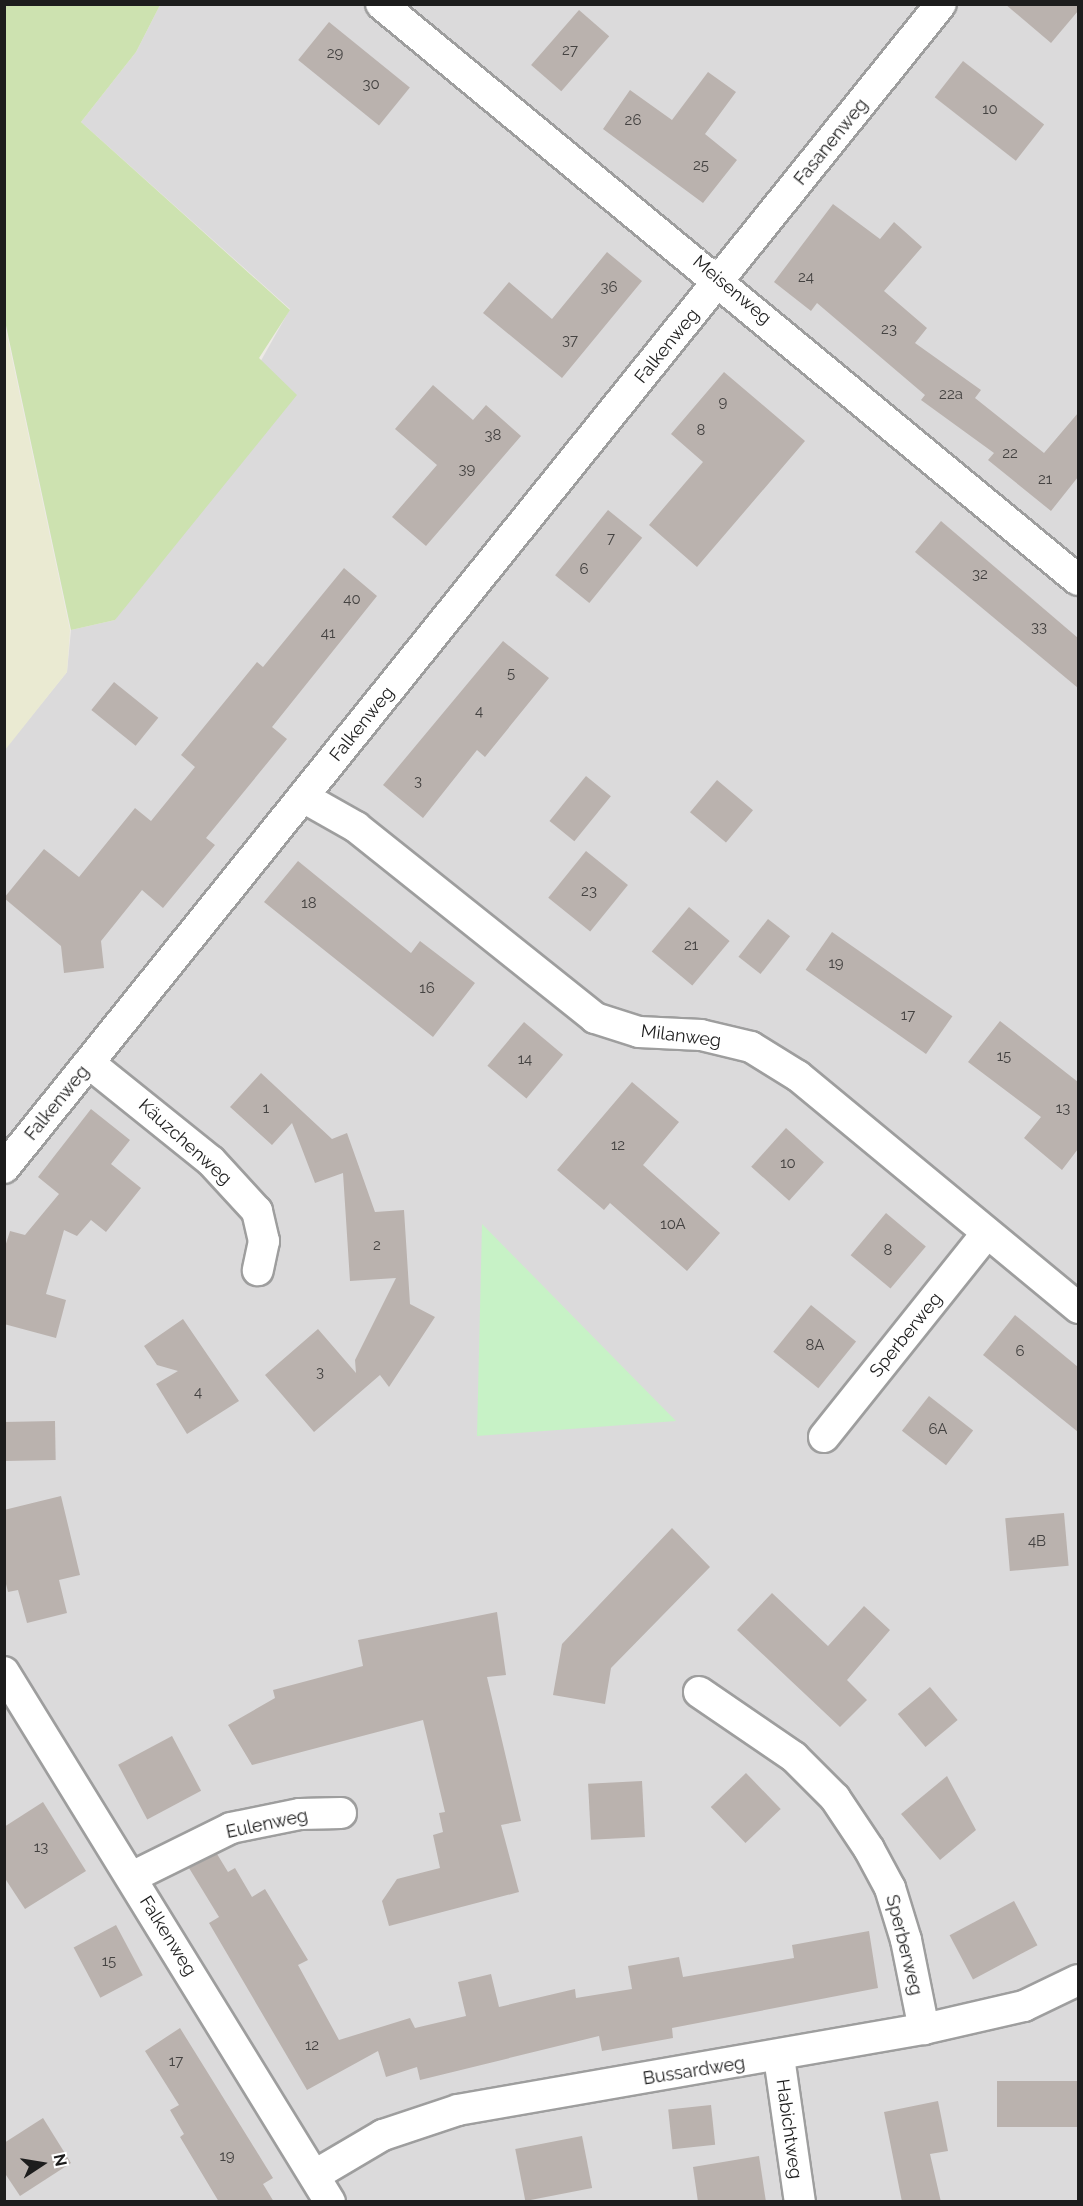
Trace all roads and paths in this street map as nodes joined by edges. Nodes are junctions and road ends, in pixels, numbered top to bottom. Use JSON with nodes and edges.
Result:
{"nodes":[{"id":1,"x":381,"y":4,"type":"edge"},
{"id":2,"x":941,"y":4,"type":"edge"},
{"id":3,"x":720,"y":280,"type":"junction"},
{"id":4,"x":1078,"y":580,"type":"edge"},
{"id":5,"x":303,"y":797,"type":"junction"},
{"id":6,"x":89,"y":1063,"type":"junction"},
{"id":7,"x":4,"y":1168,"type":"edge"},
{"id":8,"x":987,"y":1233,"type":"junction"},
{"id":9,"x":258,"y":1270,"type":"dead end"},
{"id":10,"x":1078,"y":1308,"type":"edge"},
{"id":11,"x":825,"y":1437,"type":"dead end"},
{"id":12,"x":4,"y":1672,"type":"edge"},
{"id":13,"x":699,"y":1692,"type":"dead end"},
{"id":14,"x":341,"y":1813,"type":"dead end"},
{"id":15,"x":132,"y":1877,"type":"junction"},
{"id":16,"x":1078,"y":1980,"type":"edge"},
{"id":17,"x":924,"y":2029,"type":"junction"},
{"id":18,"x":779,"y":2057,"type":"junction"},
{"id":19,"x":315,"y":2175,"type":"junction"},
{"id":20,"x":330,"y":2202,"type":"edge"},
{"id":21,"x":800,"y":2202,"type":"edge"}],
"edges":[{"from":1,"to":3,"type":"street","name":"Meisenweg"},
{"from":2,"to":3,"type":"street","name":"Fasanenweg"},
{"from":3,"to":4,"type":"street","name":"Meisenweg"},
{"from":3,"to":5,"type":"street","name":"Falkenweg"},
{"from":5,"to":6,"type":"street","name":"Falkenweg"},
{"from":5,"to":8,"type":"street","name":"Milanweg"},
{"from":6,"to":7,"type":"street","name":"Falkenweg"},
{"from":6,"to":9,"type":"street","name":"Käuzchenweg"},
{"from":8,"to":10,"type":"street","name":"Milanweg"},
{"from":8,"to":11,"type":"street","name":"Sperberweg"},
{"from":12,"to":15,"type":"street","name":"Falkenweg"},
{"from":13,"to":17,"type":"street","name":"Sperberweg"},
{"from":14,"to":15,"type":"street","name":"Eulenweg"},
{"from":15,"to":19,"type":"street","name":"Falkenweg"},
{"from":16,"to":17,"type":"street","name":"Bussardweg"},
{"from":17,"to":18,"type":"street","name":"Bussardweg"},
{"from":18,"to":19,"type":"street","name":"Bussardweg"},
{"from":18,"to":21,"type":"street","name":"Habichtweg"},
{"from":19,"to":20,"type":"street","name":"Falkenweg"}]}
